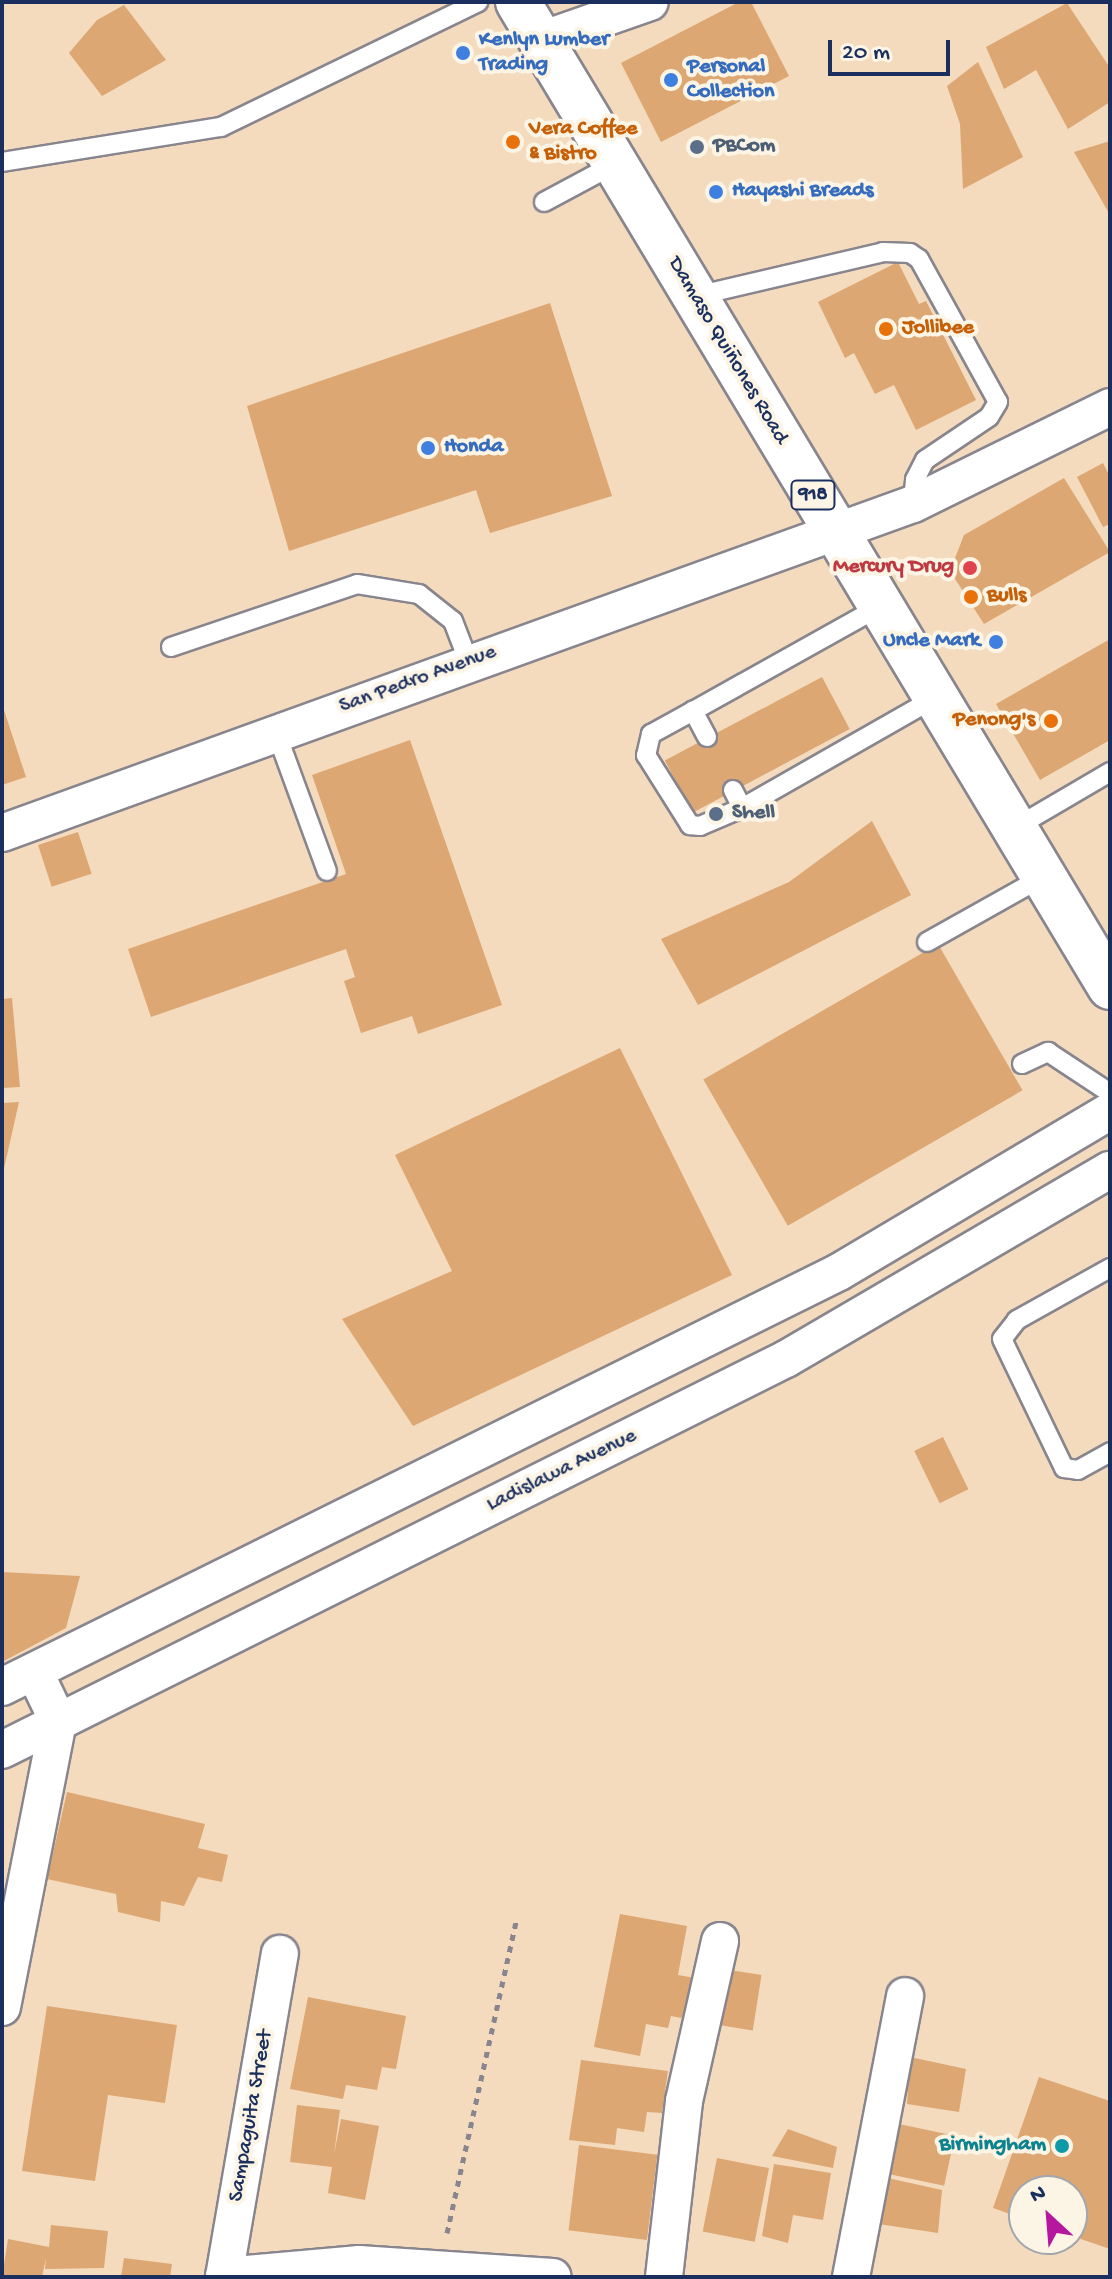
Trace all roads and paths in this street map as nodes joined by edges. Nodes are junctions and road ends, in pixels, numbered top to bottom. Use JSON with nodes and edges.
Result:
{"nodes":[{"id":1,"x":478,"y":2,"type":"edge"},
{"id":2,"x":518,"y":2,"type":"edge"},
{"id":3,"x":650,"y":2,"type":"edge"},
{"id":4,"x":541,"y":40,"type":"junction"},
{"id":5,"x":2,"y":162,"type":"edge"},
{"id":6,"x":615,"y":164,"type":"junction"},
{"id":7,"x":544,"y":202,"type":"dead end"},
{"id":8,"x":694,"y":297,"type":"junction"},
{"id":9,"x":1110,"y":407,"type":"edge"},
{"id":10,"x":913,"y":504,"type":"junction"},
{"id":11,"x":835,"y":532,"type":"junction"},
{"id":12,"x":879,"y":607,"type":"junction"},
{"id":13,"x":171,"y":647,"type":"dead end"},
{"id":14,"x":468,"y":660,"type":"junction"},
{"id":15,"x":935,"y":698,"type":"junction"},
{"id":16,"x":693,"y":711,"type":"junction"},
{"id":17,"x":276,"y":732,"type":"junction"},
{"id":18,"x":707,"y":737,"type":"dead end"},
{"id":19,"x":1110,"y":772,"type":"edge"},
{"id":20,"x":733,"y":790,"type":"dead end"},
{"id":21,"x":742,"y":808,"type":"junction"},
{"id":22,"x":1013,"y":829,"type":"junction"},
{"id":23,"x":2,"y":833,"type":"edge"},
{"id":24,"x":327,"y":871,"type":"dead end"},
{"id":25,"x":1043,"y":877,"type":"junction"},
{"id":26,"x":927,"y":942,"type":"dead end"},
{"id":27,"x":1110,"y":987,"type":"edge"},
{"id":28,"x":1022,"y":1064,"type":"dead end"},
{"id":29,"x":1110,"y":1093,"type":"edge"},
{"id":30,"x":1110,"y":1111,"type":"edge"},
{"id":31,"x":1110,"y":1170,"type":"edge"},
{"id":32,"x":1110,"y":1268,"type":"edge"},
{"id":33,"x":529,"y":1427,"type":"junction"},
{"id":34,"x":1110,"y":1452,"type":"edge"},
{"id":35,"x":553,"y":1475,"type":"junction"},
{"id":36,"x":18,"y":1679,"type":"edge"},
{"id":37,"x":58,"y":1721,"type":"junction"},
{"id":38,"x":2,"y":1750,"type":"edge"},
{"id":39,"x":517,"y":1918,"type":"dead end"},
{"id":40,"x":720,"y":1941,"type":"dead end"},
{"id":41,"x":280,"y":1954,"type":"dead end"},
{"id":42,"x":905,"y":1996,"type":"dead end"},
{"id":43,"x":2,"y":2007,"type":"edge"},
{"id":44,"x":439,"y":2269,"type":"junction"},
{"id":45,"x":224,"y":2277,"type":"edge"},
{"id":46,"x":553,"y":2277,"type":"edge"},
{"id":47,"x":664,"y":2277,"type":"edge"},
{"id":48,"x":851,"y":2277,"type":"edge"}],
"edges":[{"from":1,"to":5,"type":"lane"},
{"from":2,"to":4,"type":"main road","name":"Damaso Quiñones Road","number":"918"},
{"from":3,"to":4,"type":"street"},
{"from":4,"to":6,"type":"main road","name":"Damaso Quiñones Road","number":"918"},
{"from":6,"to":7,"type":"lane"},
{"from":6,"to":8,"type":"main road","name":"Damaso Quiñones Road","number":"918"},
{"from":8,"to":10,"type":"lane"},
{"from":8,"to":11,"type":"main road","name":"Damaso Quiñones Road","number":"918"},
{"from":9,"to":10,"type":"street","name":"San Pedro Avenue"},
{"from":10,"to":11,"type":"street","name":"San Pedro Avenue"},
{"from":11,"to":12,"type":"main road","name":"Damaso Quiñones Road","number":"918"},
{"from":11,"to":14,"type":"street","name":"San Pedro Avenue"},
{"from":12,"to":15,"type":"main road","name":"Damaso Quiñones Road","number":"918"},
{"from":12,"to":16,"type":"lane"},
{"from":13,"to":14,"type":"lane"},
{"from":14,"to":17,"type":"street","name":"San Pedro Avenue"},
{"from":15,"to":21,"type":"lane"},
{"from":15,"to":22,"type":"main road","name":"Damaso Quiñones Road","number":"918"},
{"from":16,"to":18,"type":"lane"},
{"from":16,"to":21,"type":"lane"},
{"from":17,"to":23,"type":"street","name":"San Pedro Avenue"},
{"from":17,"to":24,"type":"lane"},
{"from":19,"to":22,"type":"lane"},
{"from":20,"to":21,"type":"lane"},
{"from":22,"to":25,"type":"main road","name":"Damaso Quiñones Road","number":"918"},
{"from":25,"to":26,"type":"lane"},
{"from":25,"to":27,"type":"main road","name":"Damaso Quiñones Road","number":"918"},
{"from":28,"to":29,"type":"lane"},
{"from":30,"to":33,"type":"street"},
{"from":31,"to":35,"type":"street","name":"Ladislawa Avenue"},
{"from":32,"to":34,"type":"lane"},
{"from":33,"to":35,"type":"street"},
{"from":33,"to":36,"type":"street"},
{"from":35,"to":37,"type":"street","name":"Ladislawa Avenue"},
{"from":36,"to":37,"type":"street"},
{"from":37,"to":38,"type":"street","name":"Ladislawa Avenue"},
{"from":37,"to":43,"type":"street"},
{"from":39,"to":44,"type":"path"},
{"from":40,"to":47,"type":"street"},
{"from":41,"to":45,"type":"street","name":"Sampaguita Street"},
{"from":42,"to":48,"type":"street"},
{"from":44,"to":45,"type":"street"},
{"from":44,"to":46,"type":"street"}]}
